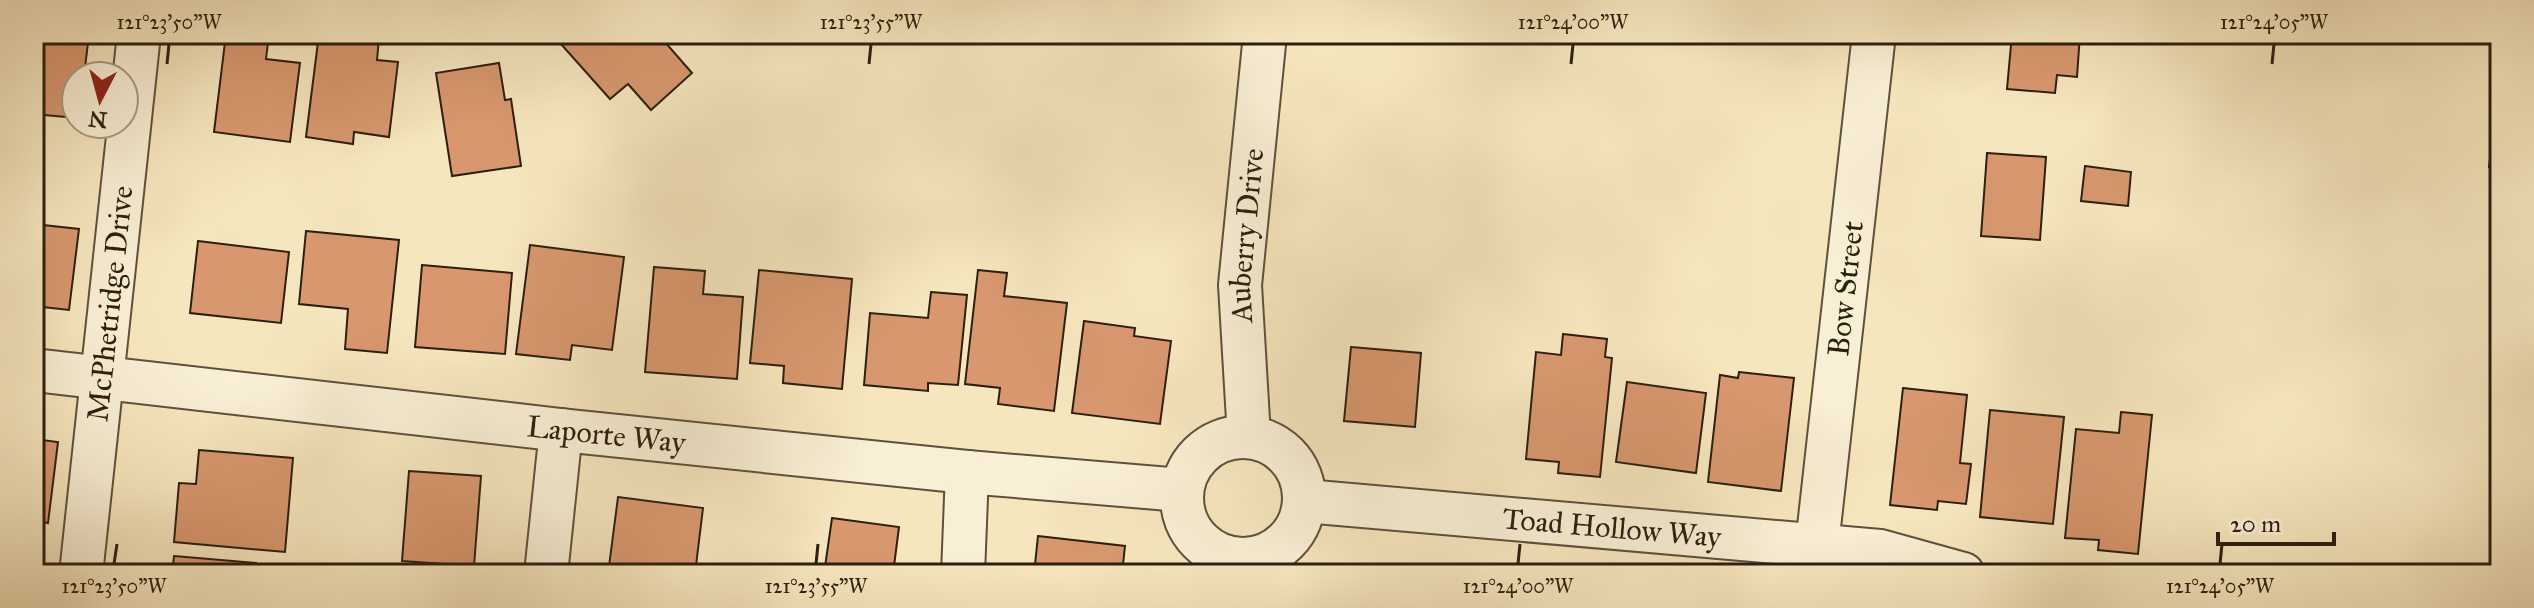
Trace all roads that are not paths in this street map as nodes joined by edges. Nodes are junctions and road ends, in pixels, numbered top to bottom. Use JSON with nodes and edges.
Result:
{"nodes":[{"id":1,"x":139,"y":34,"type":"edge"},
{"id":2,"x":1265,"y":34,"type":"edge"},
{"id":3,"x":1874,"y":34,"type":"edge"},
{"id":4,"x":34,"y":370,"type":"edge"},
{"id":5,"x":102,"y":376,"type":"junction"},
{"id":6,"x":561,"y":430,"type":"junction"},
{"id":7,"x":1249,"y":437,"type":"junction"},
{"id":8,"x":967,"y":472,"type":"junction"},
{"id":9,"x":1181,"y":490,"type":"junction"},
{"id":10,"x":1305,"y":501,"type":"junction"},
{"id":11,"x":1817,"y":545,"type":"junction"},
{"id":12,"x":1235,"y":567,"type":"edge"},
{"id":13,"x":81,"y":574,"type":"edge"},
{"id":14,"x":546,"y":574,"type":"edge"},
{"id":15,"x":963,"y":574,"type":"edge"},
{"id":16,"x":1963,"y":574,"type":"edge"}],
"edges":[{"from":1,"to":5,"type":"street","name":"McPhetridge Drive"},
{"from":2,"to":7,"type":"street","name":"Auberry Drive"},
{"from":3,"to":11,"type":"street","name":"Bow Street"},
{"from":4,"to":5,"type":"street","name":"Laporte Way"},
{"from":5,"to":6,"type":"street","name":"Laporte Way"},
{"from":5,"to":13,"type":"street","name":"McPhetridge Drive"},
{"from":6,"to":8,"type":"street","name":"Laporte Way"},
{"from":6,"to":14,"type":"street"},
{"from":7,"to":9,"type":"street"},
{"from":7,"to":10,"type":"street"},
{"from":8,"to":9,"type":"street","name":"Laporte Way"},
{"from":8,"to":15,"type":"street"},
{"from":9,"to":12,"type":"street"},
{"from":10,"to":11,"type":"street","name":"Toad Hollow Way"},
{"from":10,"to":12,"type":"street"},
{"from":11,"to":16,"type":"street","name":"Toad Hollow Way"}]}
